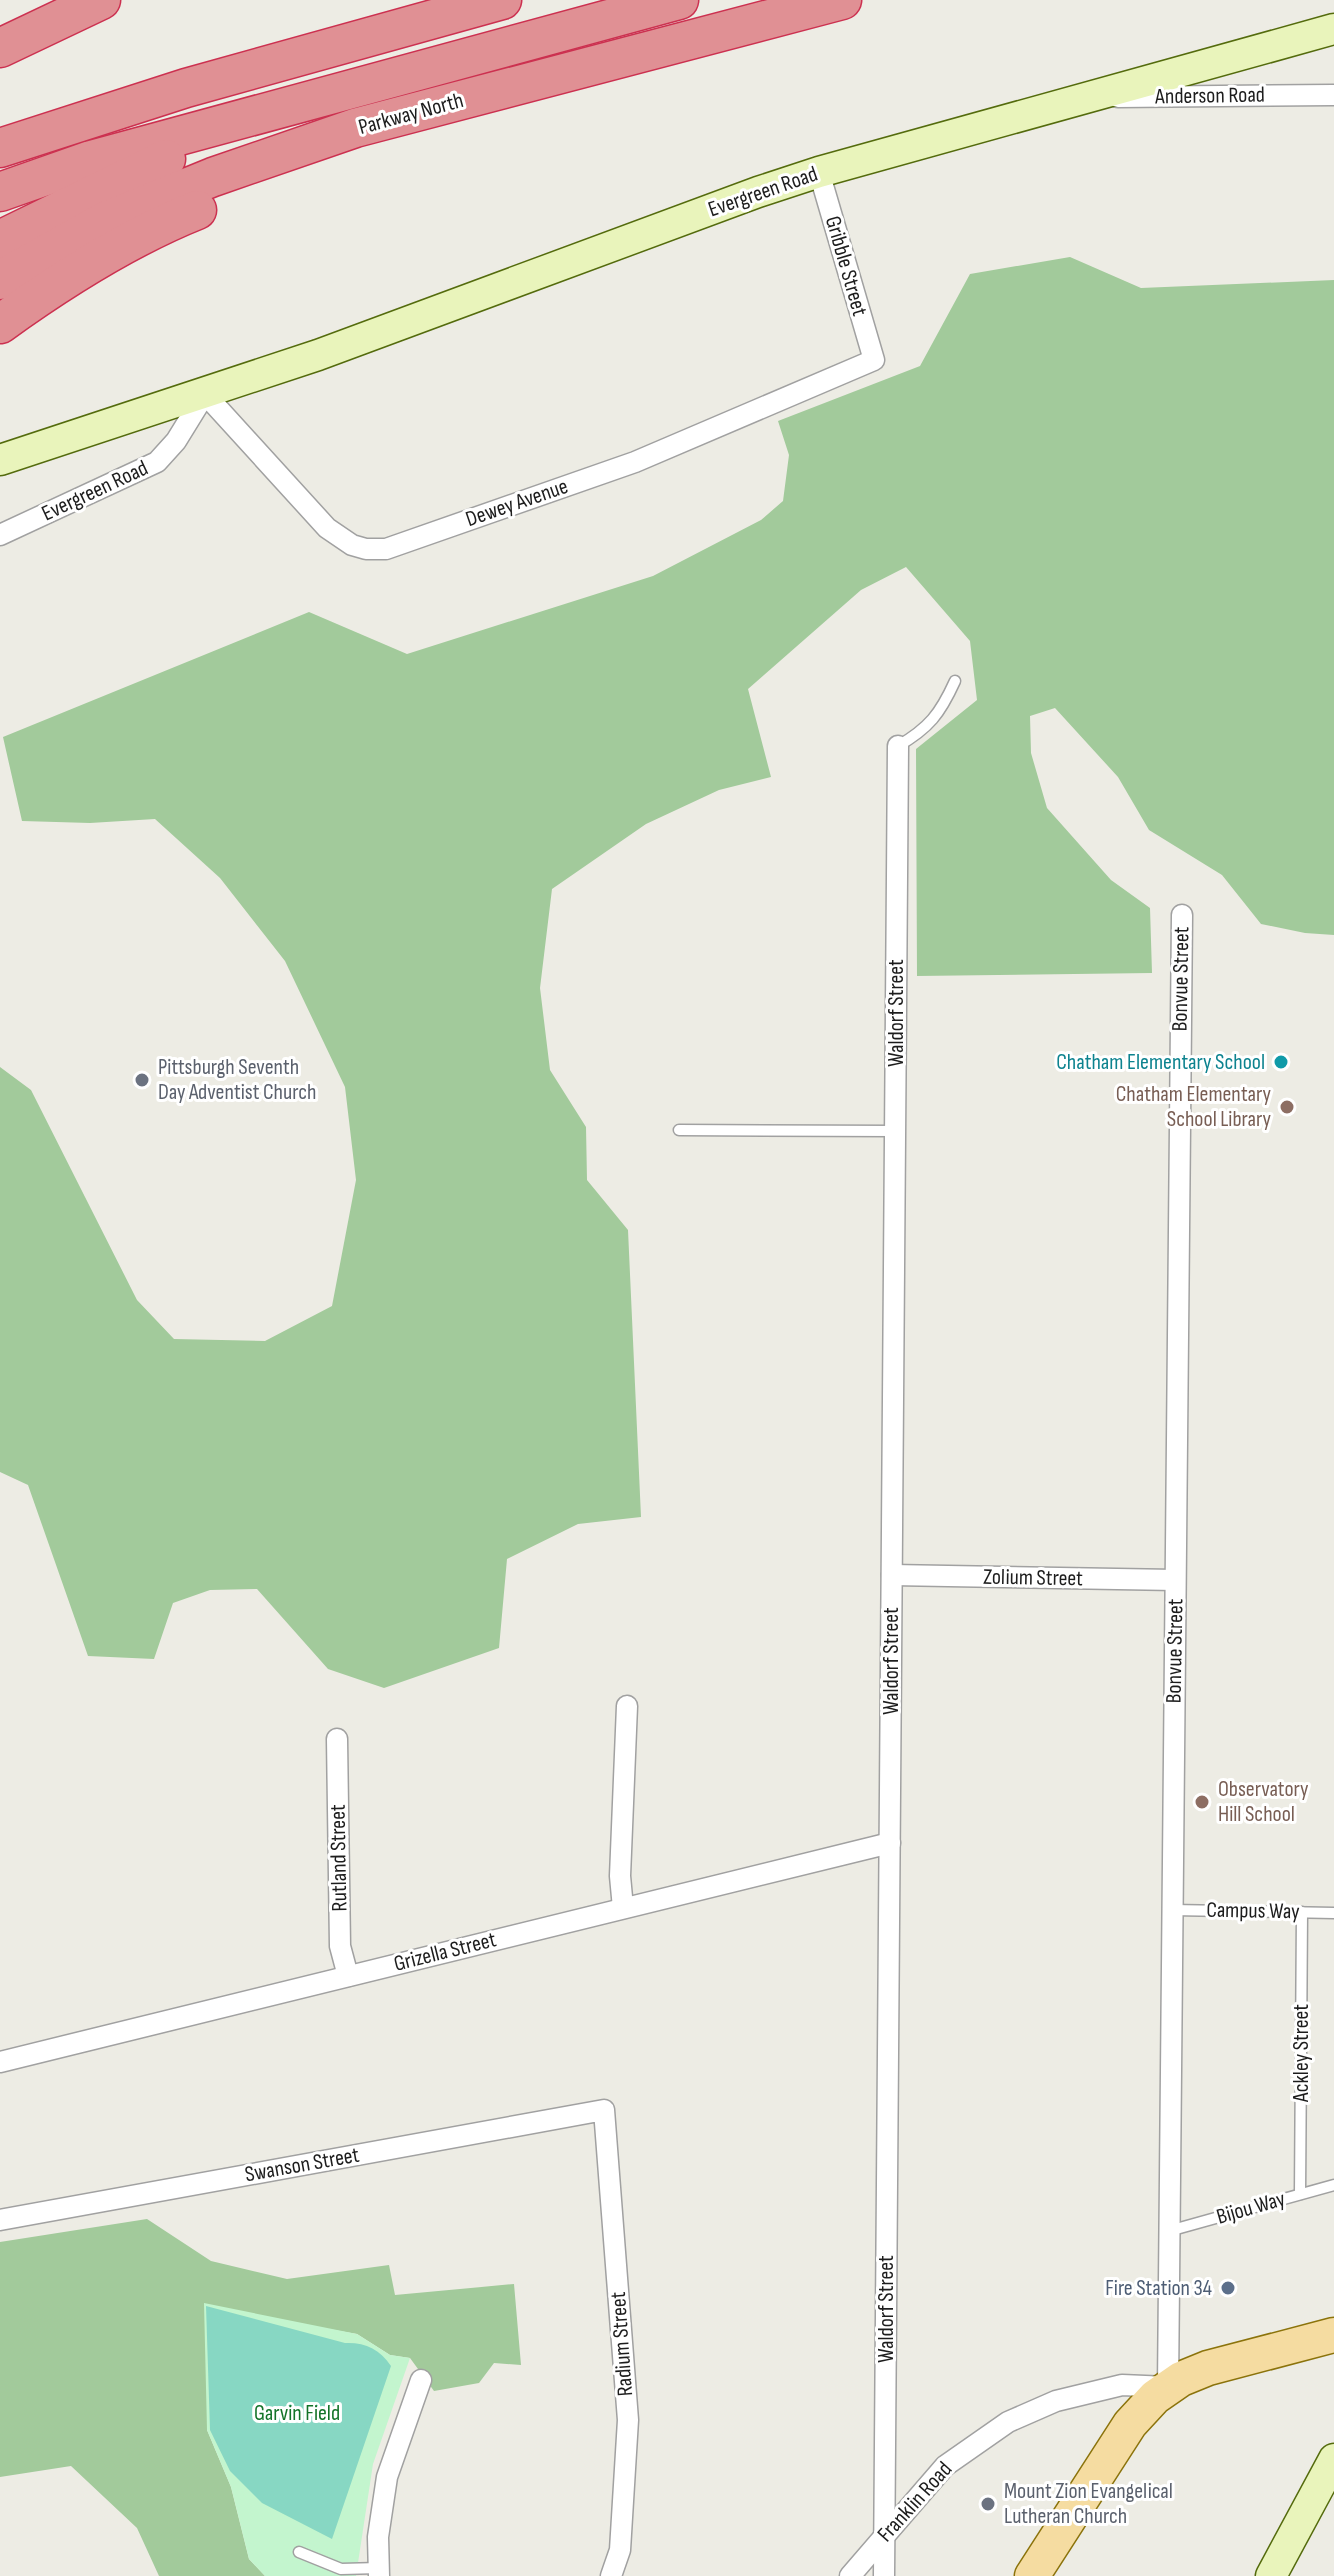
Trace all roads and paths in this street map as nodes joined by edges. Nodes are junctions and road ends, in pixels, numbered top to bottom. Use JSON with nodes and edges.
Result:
{"nodes":[{"id":1,"x":101,"y":0,"type":"edge"},
{"id":2,"x":502,"y":0,"type":"edge"},
{"id":3,"x":679,"y":0,"type":"edge"},
{"id":4,"x":842,"y":0,"type":"edge"},
{"id":5,"x":1334,"y":29,"type":"edge"},
{"id":6,"x":0,"y":48,"type":"edge"},
{"id":7,"x":407,"y":75,"type":"junction"},
{"id":8,"x":1334,"y":95,"type":"edge"},
{"id":9,"x":1086,"y":98,"type":"junction"},
{"id":10,"x":355,"y":128,"type":"junction"},
{"id":11,"x":0,"y":148,"type":"edge"},
{"id":12,"x":819,"y":172,"type":"junction"},
{"id":13,"x":0,"y":192,"type":"edge"},
{"id":14,"x":0,"y":240,"type":"edge"},
{"id":15,"x":0,"y":280,"type":"edge"},
{"id":16,"x":0,"y":324,"type":"edge"},
{"id":17,"x":874,"y":360,"type":"joint"},
{"id":18,"x":205,"y":394,"type":"junction"},
{"id":19,"x":0,"y":460,"type":"edge"},
{"id":20,"x":0,"y":535,"type":"edge"},
{"id":21,"x":955,"y":681,"type":"dead end"},
{"id":22,"x":898,"y":746,"type":"joint"},
{"id":23,"x":1182,"y":915,"type":"dead end"},
{"id":24,"x":679,"y":1130,"type":"dead end"},
{"id":25,"x":895,"y":1131,"type":"junction"},
{"id":26,"x":892,"y":1575,"type":"junction"},
{"id":27,"x":1175,"y":1580,"type":"junction"},
{"id":28,"x":627,"y":1706,"type":"dead end"},
{"id":29,"x":337,"y":1739,"type":"dead end"},
{"id":30,"x":890,"y":1843,"type":"junction"},
{"id":31,"x":623,"y":1908,"type":"junction"},
{"id":32,"x":1172,"y":1910,"type":"junction"},
{"id":33,"x":1302,"y":1912,"type":"junction"},
{"id":34,"x":1334,"y":1913,"type":"edge"},
{"id":35,"x":348,"y":1976,"type":"junction"},
{"id":36,"x":0,"y":2062,"type":"edge"},
{"id":37,"x":604,"y":2110,"type":"joint"},
{"id":38,"x":1334,"y":2185,"type":"edge"},
{"id":39,"x":1300,"y":2194,"type":"junction"},
{"id":40,"x":0,"y":2220,"type":"edge"},
{"id":41,"x":1169,"y":2231,"type":"junction"},
{"id":42,"x":1334,"y":2335,"type":"edge"},
{"id":43,"x":421,"y":2380,"type":"dead end"},
{"id":44,"x":1168,"y":2387,"type":"junction"},
{"id":45,"x":1334,"y":2459,"type":"edge"},
{"id":46,"x":884,"y":2535,"type":"junction"},
{"id":47,"x":299,"y":2552,"type":"dead end"},
{"id":48,"x":379,"y":2572,"type":"edge"},
{"id":49,"x":611,"y":2576,"type":"edge"},
{"id":50,"x":850,"y":2576,"type":"edge"},
{"id":51,"x":884,"y":2576,"type":"edge"},
{"id":52,"x":1032,"y":2576,"type":"edge"},
{"id":53,"x":1271,"y":2576,"type":"edge"}],
"edges":[{"from":1,"to":6,"type":"highway"},
{"from":2,"to":11,"type":"highway"},
{"from":3,"to":7,"type":"highway"},
{"from":4,"to":10,"type":"highway","name":"Parkway North"},
{"from":5,"to":9,"type":"main road","name":"Evergreen Road"},
{"from":7,"to":13,"type":"highway"},
{"from":7,"to":14,"type":"highway"},
{"from":8,"to":9,"type":"street","name":"Anderson Road"},
{"from":9,"to":12,"type":"main road","name":"Evergreen Road"},
{"from":10,"to":15,"type":"highway","name":"Parkway North"},
{"from":10,"to":16,"type":"highway"},
{"from":12,"to":17,"type":"street","name":"Gribble Street"},
{"from":12,"to":18,"type":"main road","name":"Evergreen Road"},
{"from":17,"to":18,"type":"street","name":"Dewey Avenue"},
{"from":18,"to":19,"type":"main road","name":"Evergreen Road"},
{"from":18,"to":20,"type":"street","name":"Evergreen Road"},
{"from":21,"to":22,"type":"lane"},
{"from":22,"to":25,"type":"street","name":"Waldorf Street"},
{"from":23,"to":27,"type":"street","name":"Bonvue Street"},
{"from":24,"to":25,"type":"lane"},
{"from":25,"to":26,"type":"street","name":"Waldorf Street"},
{"from":26,"to":27,"type":"street","name":"Zolium Street"},
{"from":26,"to":30,"type":"street","name":"Waldorf Street"},
{"from":27,"to":32,"type":"street","name":"Bonvue Street"},
{"from":28,"to":31,"type":"street"},
{"from":29,"to":35,"type":"street","name":"Rutland Street"},
{"from":30,"to":31,"type":"street","name":"Grizella Street"},
{"from":30,"to":46,"type":"street","name":"Waldorf Street"},
{"from":31,"to":35,"type":"street","name":"Grizella Street"},
{"from":32,"to":33,"type":"lane","name":"Campus Way"},
{"from":32,"to":41,"type":"street","name":"Bonvue Street"},
{"from":33,"to":34,"type":"lane","name":"Campus Way"},
{"from":33,"to":39,"type":"lane","name":"Ackley Street"},
{"from":35,"to":36,"type":"street","name":"Grizella Street"},
{"from":37,"to":40,"type":"street","name":"Swanson Street"},
{"from":37,"to":49,"type":"street","name":"Radium Street"},
{"from":38,"to":39,"type":"lane","name":"Bijou Way"},
{"from":39,"to":41,"type":"lane","name":"Bijou Way"},
{"from":41,"to":44,"type":"street","name":"Bonvue Street"},
{"from":42,"to":44,"type":"main road"},
{"from":43,"to":48,"type":"street"},
{"from":44,"to":46,"type":"street","name":"Franklin Road"},
{"from":44,"to":52,"type":"main road"},
{"from":45,"to":53,"type":"main road"},
{"from":46,"to":50,"type":"street","name":"Franklin Road"},
{"from":46,"to":51,"type":"street","name":"Waldorf Street"},
{"from":47,"to":48,"type":"lane"}]}
